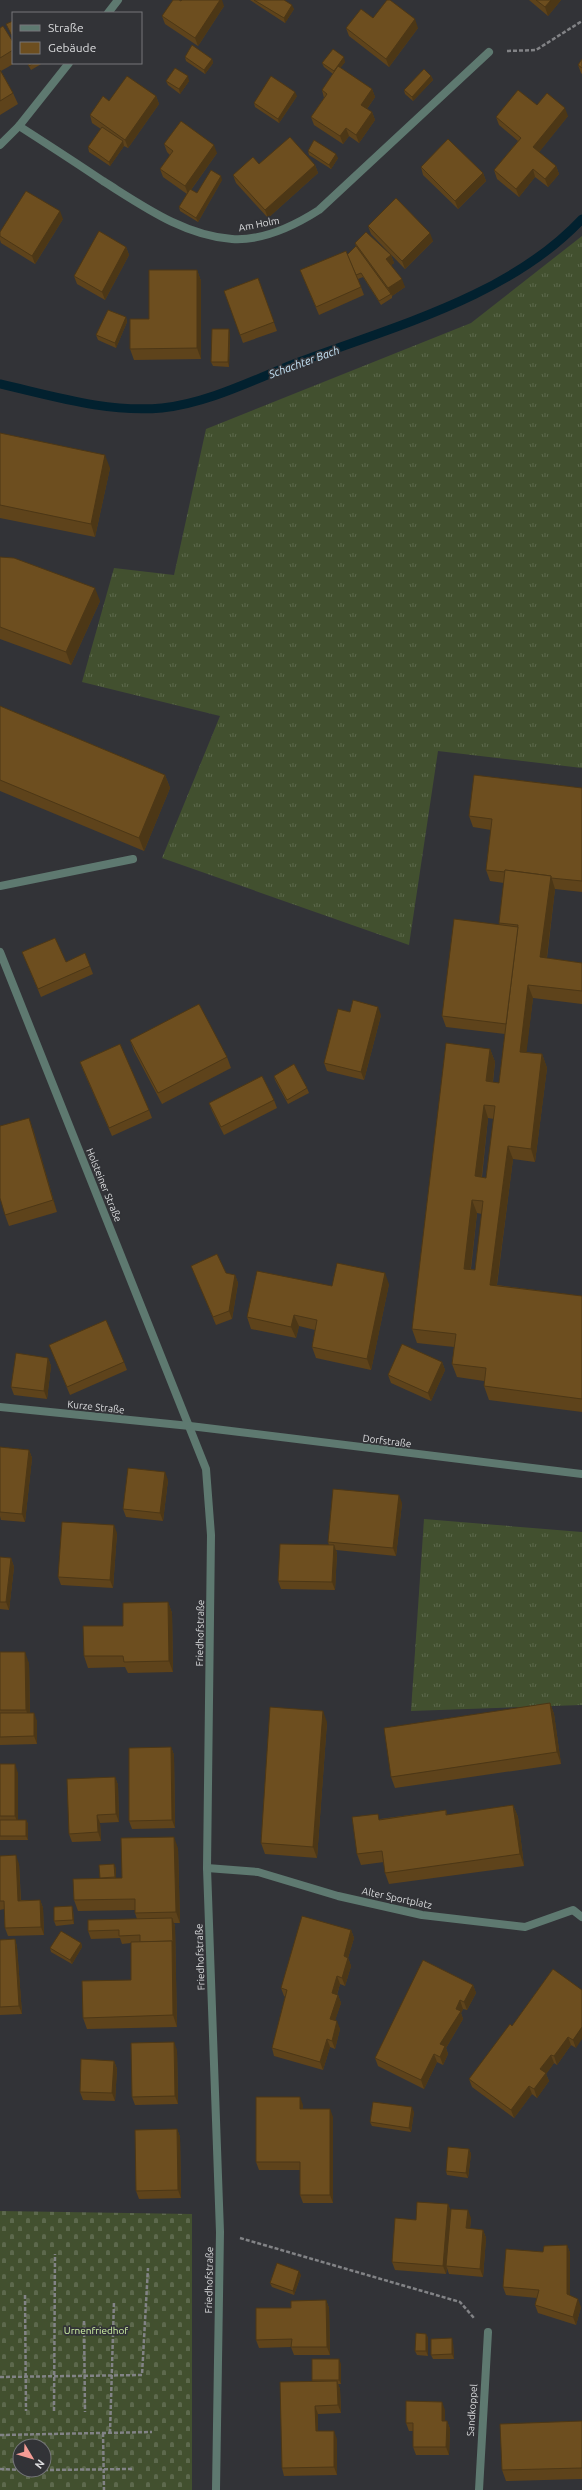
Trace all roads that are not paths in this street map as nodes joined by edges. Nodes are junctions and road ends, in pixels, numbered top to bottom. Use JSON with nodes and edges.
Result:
{"nodes":[{"id":1,"x":118,"y":0,"type":"edge"},
{"id":2,"x":109,"y":12,"type":"edge"},
{"id":3,"x":489,"y":52,"type":"road end"},
{"id":4,"x":68,"y":64,"type":"edge"},
{"id":5,"x":19,"y":126,"type":"junction"},
{"id":6,"x":0,"y":145,"type":"edge"},
{"id":7,"x":133,"y":859,"type":"edge"},
{"id":8,"x":0,"y":886,"type":"edge"},
{"id":9,"x":0,"y":952,"type":"edge"},
{"id":10,"x":0,"y":1407,"type":"edge"},
{"id":11,"x":190,"y":1426,"type":"junction"},
{"id":12,"x":582,"y":1474,"type":"edge"},
{"id":13,"x":207,"y":1868,"type":"junction"},
{"id":14,"x":582,"y":1918,"type":"edge"},
{"id":15,"x":488,"y":2332,"type":"road end"},
{"id":16,"x":216,"y":2490,"type":"edge"},
{"id":17,"x":479,"y":2490,"type":"edge"}],
"edges":[{"from":1,"to":2,"type":"street"},
{"from":3,"to":5,"type":"street","name":"Am Holm"},
{"from":4,"to":5,"type":"street"},
{"from":5,"to":6,"type":"street"},
{"from":7,"to":8,"type":"street"},
{"from":9,"to":11,"type":"street","name":"Holsteiner Straße"},
{"from":10,"to":11,"type":"street","name":"Kurze Straße"},
{"from":11,"to":12,"type":"street","name":"Dorfstraße"},
{"from":11,"to":13,"type":"street","name":"Friedhofstraße"},
{"from":13,"to":14,"type":"street","name":"Alter Sportplatz"},
{"from":13,"to":16,"type":"street","name":"Friedhofstraße"},
{"from":15,"to":17,"type":"street","name":"Sandkoppel"}]}
